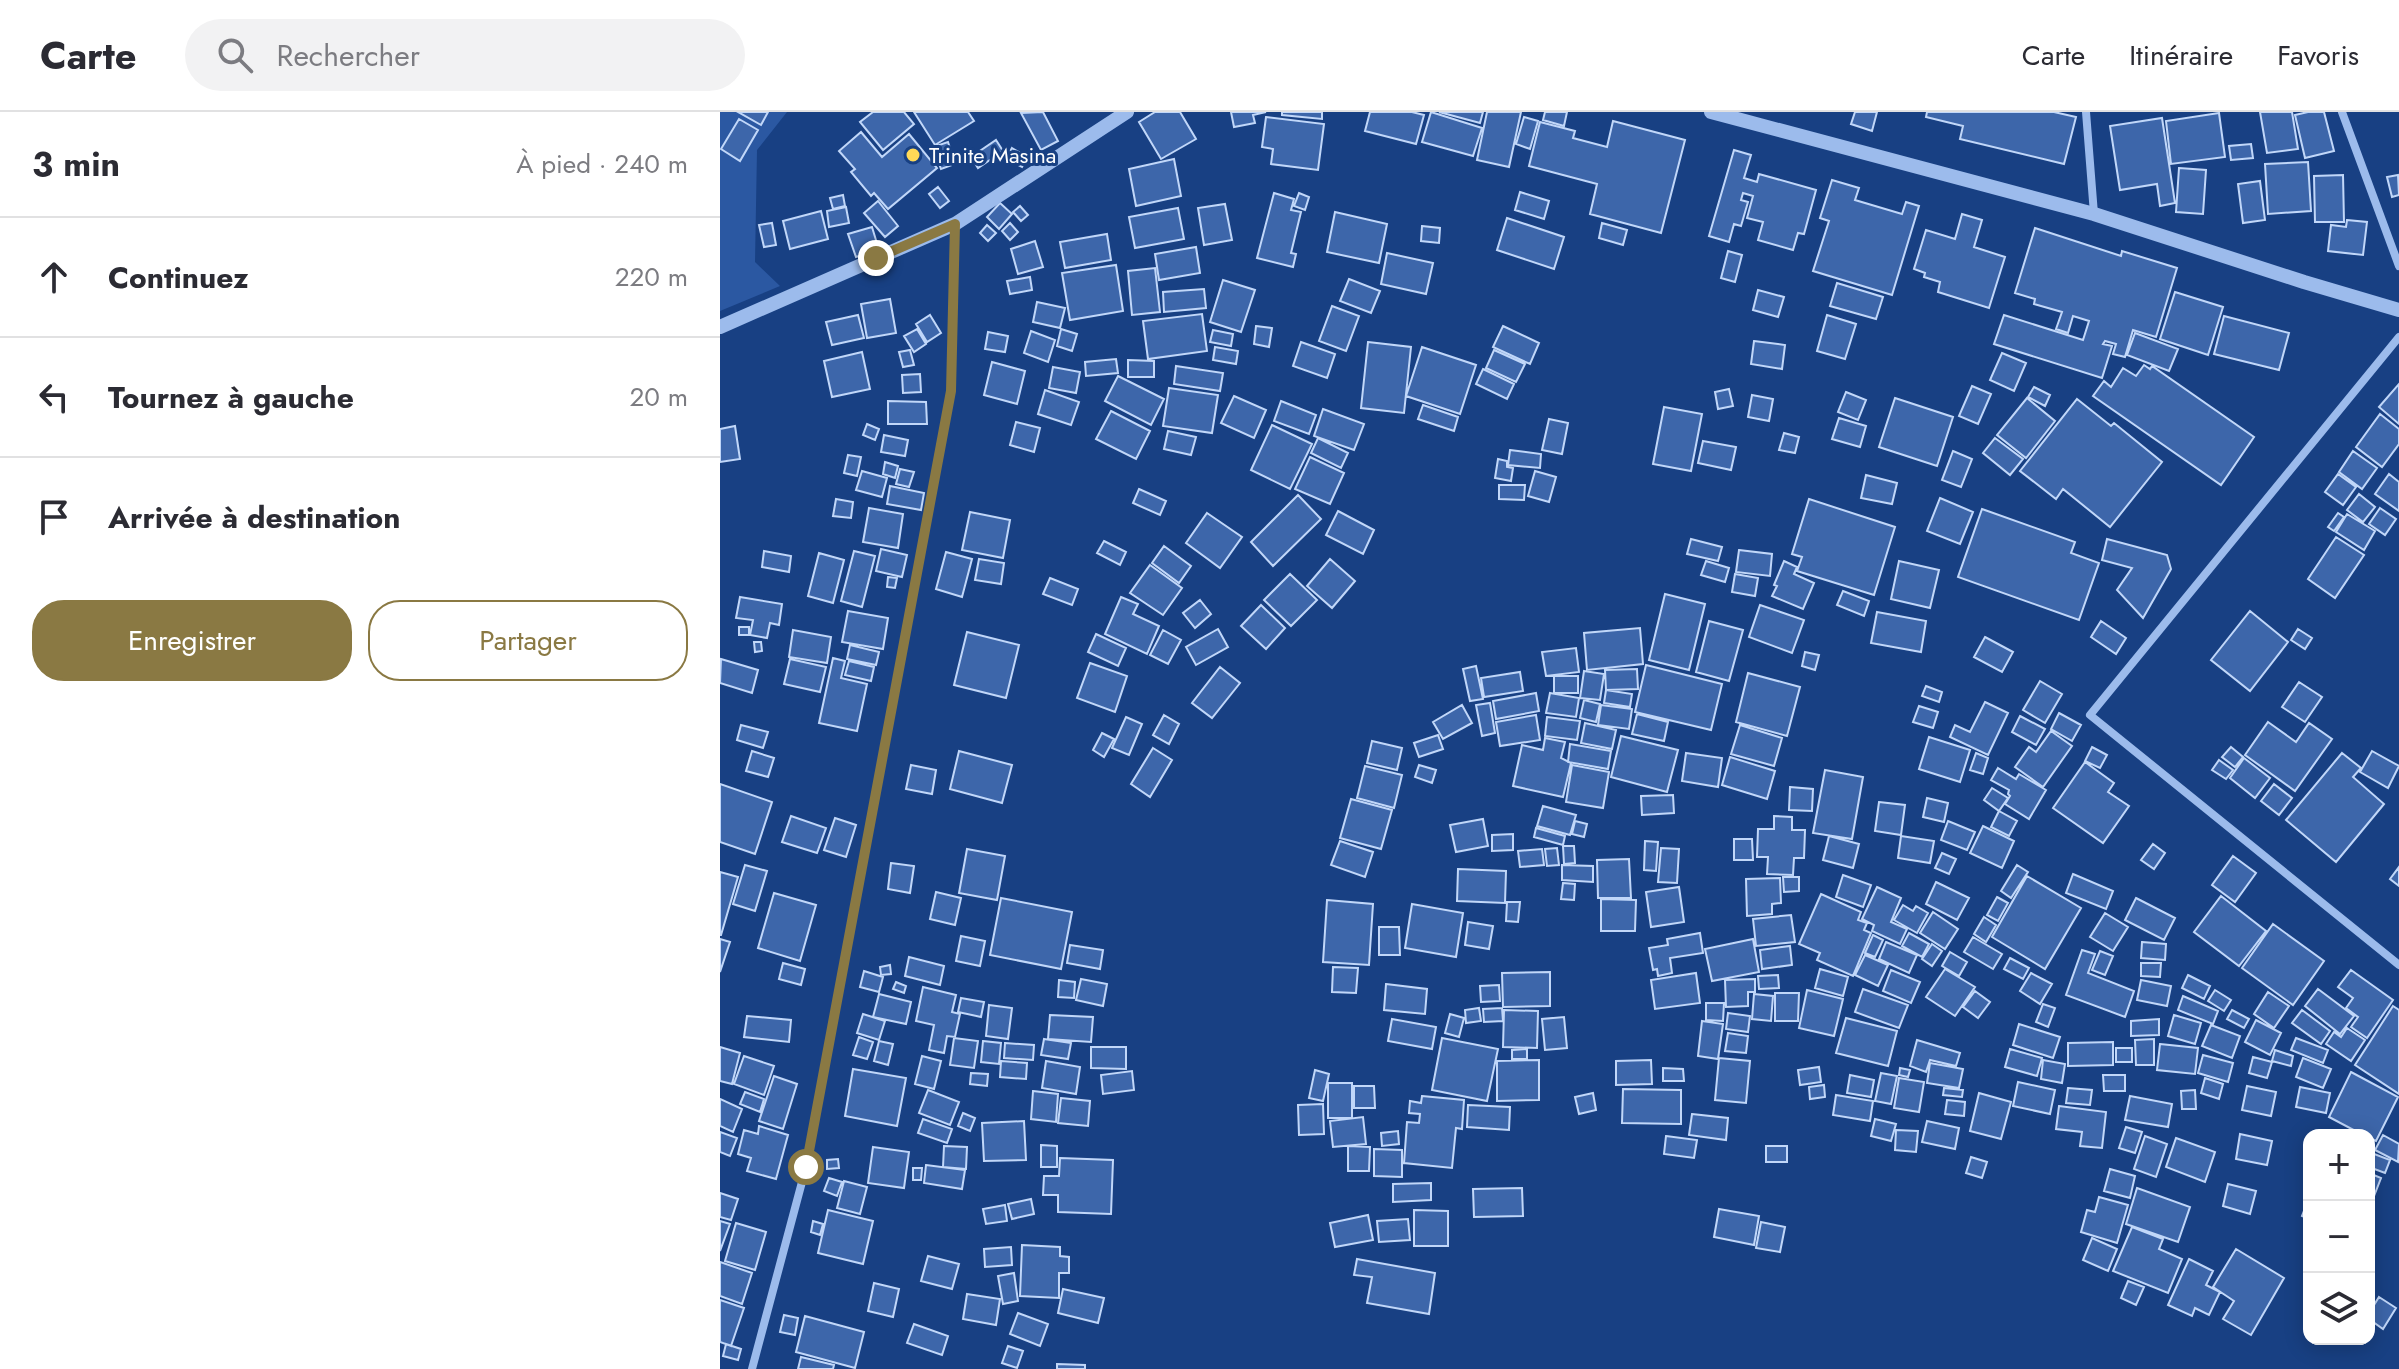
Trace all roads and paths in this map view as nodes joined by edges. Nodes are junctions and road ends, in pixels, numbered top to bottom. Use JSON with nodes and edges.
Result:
{"nodes":[{"id":1,"x":1127,"y":112,"type":"edge"},
{"id":2,"x":1711,"y":112,"type":"edge"},
{"id":3,"x":2086,"y":112,"type":"edge"},
{"id":4,"x":2342,"y":112,"type":"edge"},
{"id":5,"x":1747,"y":117,"type":"edge"},
{"id":6,"x":2094,"y":214,"type":"junction"},
{"id":7,"x":955,"y":224,"type":"junction"},
{"id":8,"x":2399,"y":266,"type":"edge"},
{"id":9,"x":2399,"y":310,"type":"edge"},
{"id":10,"x":720,"y":327,"type":"edge"},
{"id":11,"x":2399,"y":337,"type":"edge"},
{"id":12,"x":2399,"y":965,"type":"edge"},
{"id":13,"x":752,"y":1369,"type":"edge"}],
"edges":[{"from":1,"to":7,"type":"street"},
{"from":2,"to":5,"type":"street"},
{"from":3,"to":6,"type":"street"},
{"from":4,"to":8,"type":"street"},
{"from":5,"to":6,"type":"street"},
{"from":6,"to":9,"type":"street"},
{"from":7,"to":10,"type":"street"},
{"from":7,"to":13,"type":"street"},
{"from":11,"to":12,"type":"street"}]}
